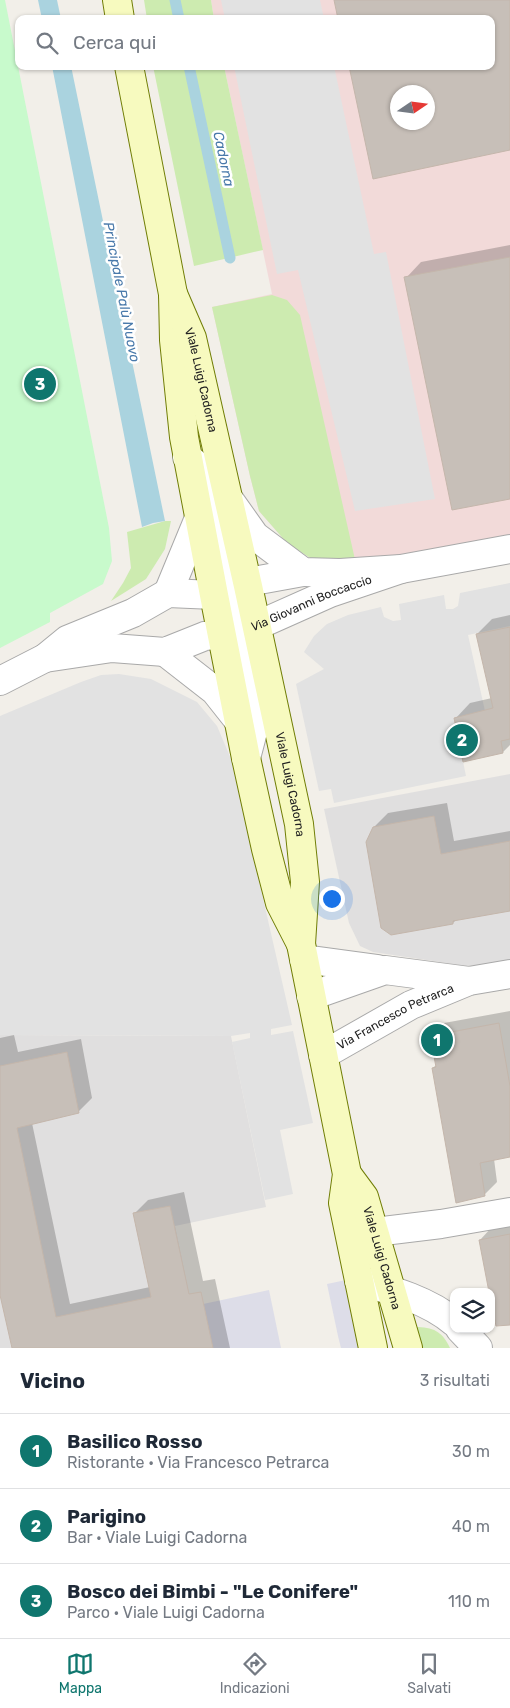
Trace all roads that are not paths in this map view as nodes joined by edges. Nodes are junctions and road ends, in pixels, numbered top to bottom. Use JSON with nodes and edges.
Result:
{"nodes":[{"id":1,"x":116,"y":0,"type":"edge"},
{"id":2,"x":119,"y":15,"type":"edge"},
{"id":3,"x":130,"y":70,"type":"edge"},
{"id":4,"x":173,"y":294,"type":"junction"},
{"id":5,"x":187,"y":457,"type":"junction"},
{"id":6,"x":228,"y":498,"type":"junction"},
{"id":7,"x":199,"y":518,"type":"junction"},
{"id":8,"x":510,"y":549,"type":"edge"},
{"id":9,"x":401,"y":569,"type":"junction"},
{"id":10,"x":303,"y":572,"type":"junction"},
{"id":11,"x":168,"y":593,"type":"junction"},
{"id":12,"x":236,"y":611,"type":"junction"},
{"id":13,"x":165,"y":652,"type":"junction"},
{"id":14,"x":45,"y":658,"type":"junction"},
{"id":15,"x":0,"y":681,"type":"edge"},
{"id":16,"x":238,"y":720,"type":"junction"},
{"id":17,"x":246,"y":758,"type":"junction"},
{"id":18,"x":303,"y":951,"type":"junction"},
{"id":19,"x":385,"y":970,"type":"junction"},
{"id":20,"x":510,"y":974,"type":"edge"},
{"id":21,"x":469,"y":982,"type":"junction"},
{"id":22,"x":311,"y":996,"type":"junction"},
{"id":23,"x":323,"y":1055,"type":"junction"},
{"id":24,"x":347,"y":1174,"type":"junction"},
{"id":25,"x":510,"y":1212,"type":"edge"},
{"id":26,"x":375,"y":1232,"type":"junction"},
{"id":27,"x":359,"y":1281,"type":"junction"},
{"id":28,"x":392,"y":1290,"type":"junction"},
{"id":29,"x":450,"y":1319,"type":"edge"},
{"id":30,"x":464,"y":1333,"type":"edge"},
{"id":31,"x":373,"y":1348,"type":"edge"},
{"id":32,"x":408,"y":1348,"type":"edge"},
{"id":33,"x":478,"y":1348,"type":"edge"}],
"edges":[{"from":1,"to":2,"type":"main road"},
{"from":3,"to":4,"type":"main road","name":"Viale Luigi Cadorna"},
{"from":4,"to":5,"type":"main road","name":"Viale Luigi Cadorna"},
{"from":4,"to":6,"type":"main road","name":"Viale Luigi Cadorna"},
{"from":5,"to":7,"type":"main road","name":"Viale Luigi Cadorna"},
{"from":5,"to":12,"type":"street","name":"Viale Luigi Cadorna"},
{"from":6,"to":10,"type":"street"},
{"from":6,"to":12,"type":"main road","name":"Viale Luigi Cadorna"},
{"from":7,"to":11,"type":"street"},
{"from":7,"to":12,"type":"main road","name":"Viale Luigi Cadorna"},
{"from":8,"to":9,"type":"street","name":"Via Giovanni Boccaccio"},
{"from":9,"to":10,"type":"street","name":"Via Giovanni Boccaccio"},
{"from":9,"to":12,"type":"street","name":"Via Giovanni Boccaccio"},
{"from":10,"to":12,"type":"street","name":"Via Giovanni Boccaccio"},
{"from":11,"to":12,"type":"street"},
{"from":11,"to":14,"type":"street"},
{"from":12,"to":13,"type":"street"},
{"from":12,"to":16,"type":"main road","name":"Viale Luigi Cadorna"},
{"from":12,"to":17,"type":"street","name":"Viale Luigi Cadorna"},
{"from":12,"to":18,"type":"main road","name":"Viale Luigi Cadorna"},
{"from":13,"to":14,"type":"street"},
{"from":13,"to":16,"type":"street"},
{"from":14,"to":15,"type":"street"},
{"from":16,"to":17,"type":"main road","name":"Viale Luigi Cadorna"},
{"from":17,"to":18,"type":"main road","name":"Viale Luigi Cadorna"},
{"from":18,"to":19,"type":"street","name":"Via Francesco Petrarca"},
{"from":18,"to":22,"type":"main road","name":"Viale Luigi Cadorna"},
{"from":19,"to":21,"type":"street","name":"Via Francesco Petrarca"},
{"from":19,"to":22,"type":"street","name":"Via Francesco Petrarca"},
{"from":20,"to":21,"type":"street","name":"Via Francesco Petrarca"},
{"from":21,"to":23,"type":"street","name":"Via Francesco Petrarca"},
{"from":22,"to":23,"type":"main road","name":"Viale Luigi Cadorna"},
{"from":23,"to":24,"type":"main road","name":"Viale Luigi Cadorna"},
{"from":24,"to":26,"type":"main road","name":"Viale Luigi Cadorna"},
{"from":24,"to":27,"type":"main road","name":"Viale Luigi Cadorna"},
{"from":25,"to":26,"type":"street"},
{"from":26,"to":28,"type":"main road","name":"Viale Luigi Cadorna"},
{"from":27,"to":28,"type":"street"},
{"from":27,"to":31,"type":"main road","name":"Viale Luigi Cadorna"},
{"from":28,"to":29,"type":"street"},
{"from":28,"to":32,"type":"main road","name":"Viale Luigi Cadorna"},
{"from":30,"to":33,"type":"street"}]}
